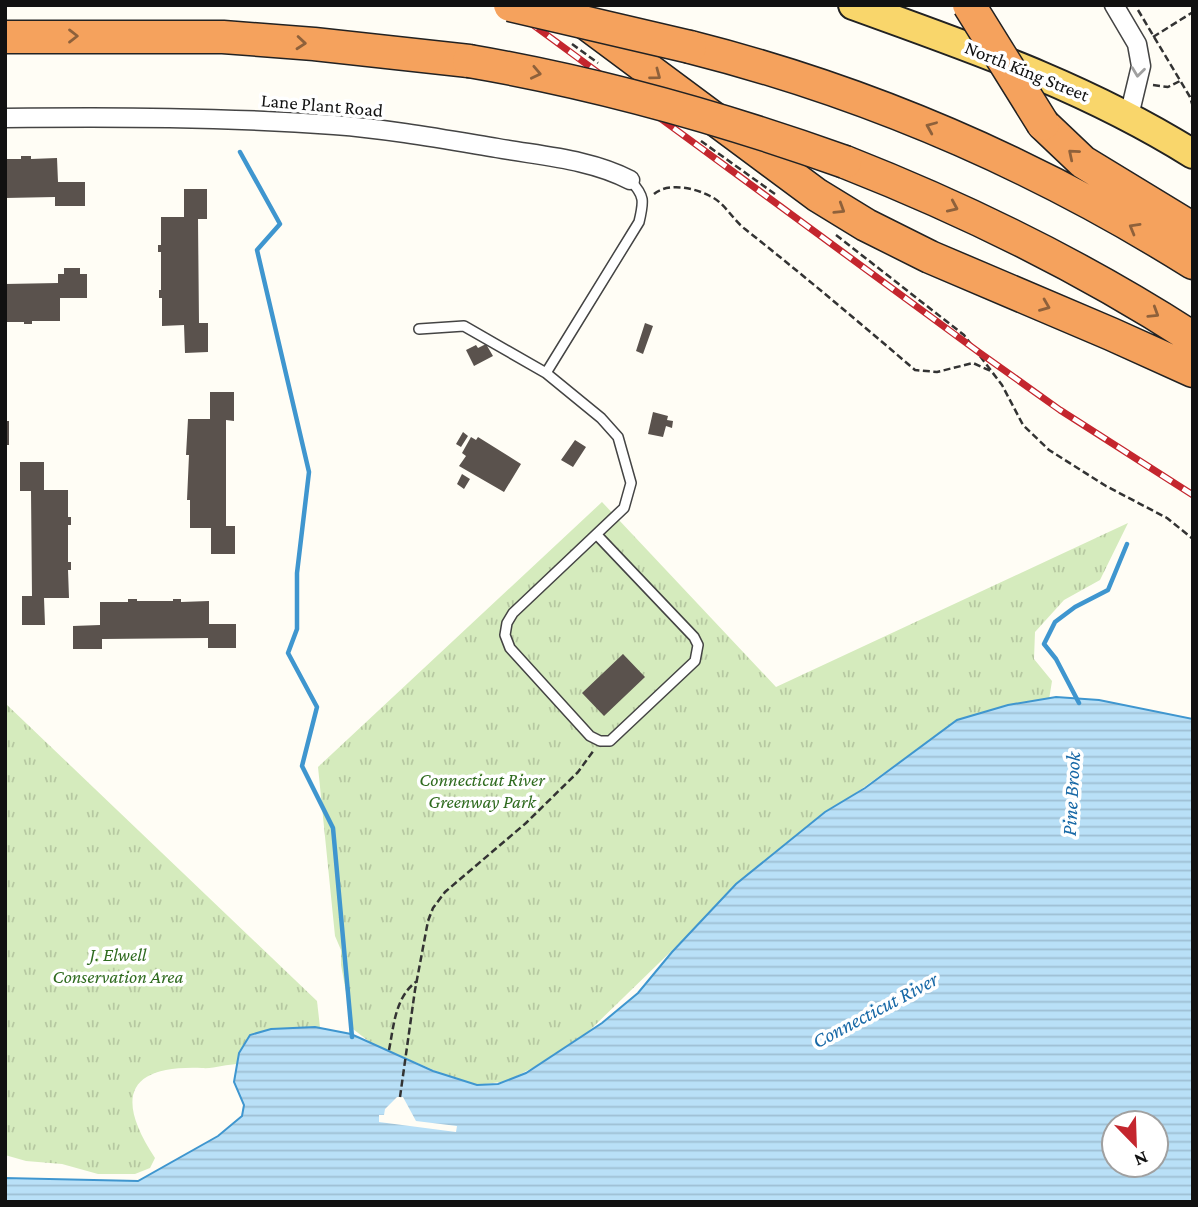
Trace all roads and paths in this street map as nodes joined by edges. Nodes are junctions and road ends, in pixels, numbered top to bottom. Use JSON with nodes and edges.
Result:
{"nodes":[{"id":1,"x":510,"y":5,"type":"edge"},
{"id":2,"x":562,"y":5,"type":"edge"},
{"id":3,"x":853,"y":5,"type":"edge"},
{"id":4,"x":969,"y":5,"type":"edge"},
{"id":5,"x":1114,"y":5,"type":"edge"},
{"id":6,"x":1134,"y":5,"type":"edge"},
{"id":7,"x":1193,"y":12,"type":"edge"},
{"id":8,"x":1154,"y":36,"type":"junction"},
{"id":9,"x":5,"y":37,"type":"edge"},
{"id":10,"x":1133,"y":37,"type":"junction"},
{"id":11,"x":565,"y":39,"type":"dead end"},
{"id":12,"x":599,"y":64,"type":"dead end"},
{"id":13,"x":1180,"y":81,"type":"junction"},
{"id":14,"x":1150,"y":85,"type":"dead end"},
{"id":15,"x":1193,"y":107,"type":"edge"},
{"id":16,"x":1129,"y":116,"type":"junction"},
{"id":17,"x":5,"y":118,"type":"edge"},
{"id":18,"x":699,"y":139,"type":"dead end"},
{"id":19,"x":1193,"y":154,"type":"edge"},
{"id":20,"x":630,"y":180,"type":"joint"},
{"id":21,"x":783,"y":200,"type":"dead end"},
{"id":22,"x":644,"y":202,"type":"junction"},
{"id":23,"x":827,"y":228,"type":"dead end"},
{"id":24,"x":1193,"y":229,"type":"edge"},
{"id":25,"x":1193,"y":263,"type":"edge"},
{"id":26,"x":419,"y":329,"type":"dead end"},
{"id":27,"x":1193,"y":338,"type":"edge"},
{"id":28,"x":1193,"y":371,"type":"edge"},
{"id":29,"x":993,"y":372,"type":"junction"},
{"id":30,"x":546,"y":373,"type":"junction"},
{"id":31,"x":597,"y":535,"type":"junction"},
{"id":32,"x":1193,"y":539,"type":"edge"},
{"id":33,"x":600,"y":741,"type":"junction"},
{"id":34,"x":417,"y":981,"type":"junction"},
{"id":35,"x":389,"y":1050,"type":"dead end"},
{"id":36,"x":400,"y":1097,"type":"dead end"}],
"edges":[{"from":25,"to":1,"type":"highway","one_way":true,"bridge":true},
{"from":2,"to":28,"type":"highway","one_way":true},
{"from":3,"to":16,"type":"main road","name":"North King Street"},
{"from":24,"to":4,"type":"highway","one_way":true,"bridge":true},
{"from":5,"to":10,"type":"street"},
{"from":6,"to":8,"type":"path"},
{"from":7,"to":8,"type":"path"},
{"from":8,"to":10,"type":"path"},
{"from":8,"to":13,"type":"path"},
{"from":9,"to":27,"type":"highway","one_way":true,"bridge":true},
{"from":10,"to":16,"type":"street","one_way":true},
{"from":11,"to":12,"type":"path"},
{"from":13,"to":14,"type":"path"},
{"from":13,"to":15,"type":"path"},
{"from":16,"to":19,"type":"main road","name":"North King Street"},
{"from":17,"to":20,"type":"street","name":"Lane Plant Road"},
{"from":18,"to":21,"type":"path"},
{"from":20,"to":22,"type":"lane"},
{"from":22,"to":29,"type":"path"},
{"from":22,"to":30,"type":"lane"},
{"from":23,"to":29,"type":"path"},
{"from":26,"to":30,"type":"lane"},
{"from":29,"to":32,"type":"path"},
{"from":30,"to":31,"type":"lane"},
{"from":31,"to":33,"type":"lane"},
{"from":31,"to":33,"type":"lane"},
{"from":33,"to":34,"type":"path"},
{"from":34,"to":35,"type":"path"},
{"from":34,"to":36,"type":"path"}]}
